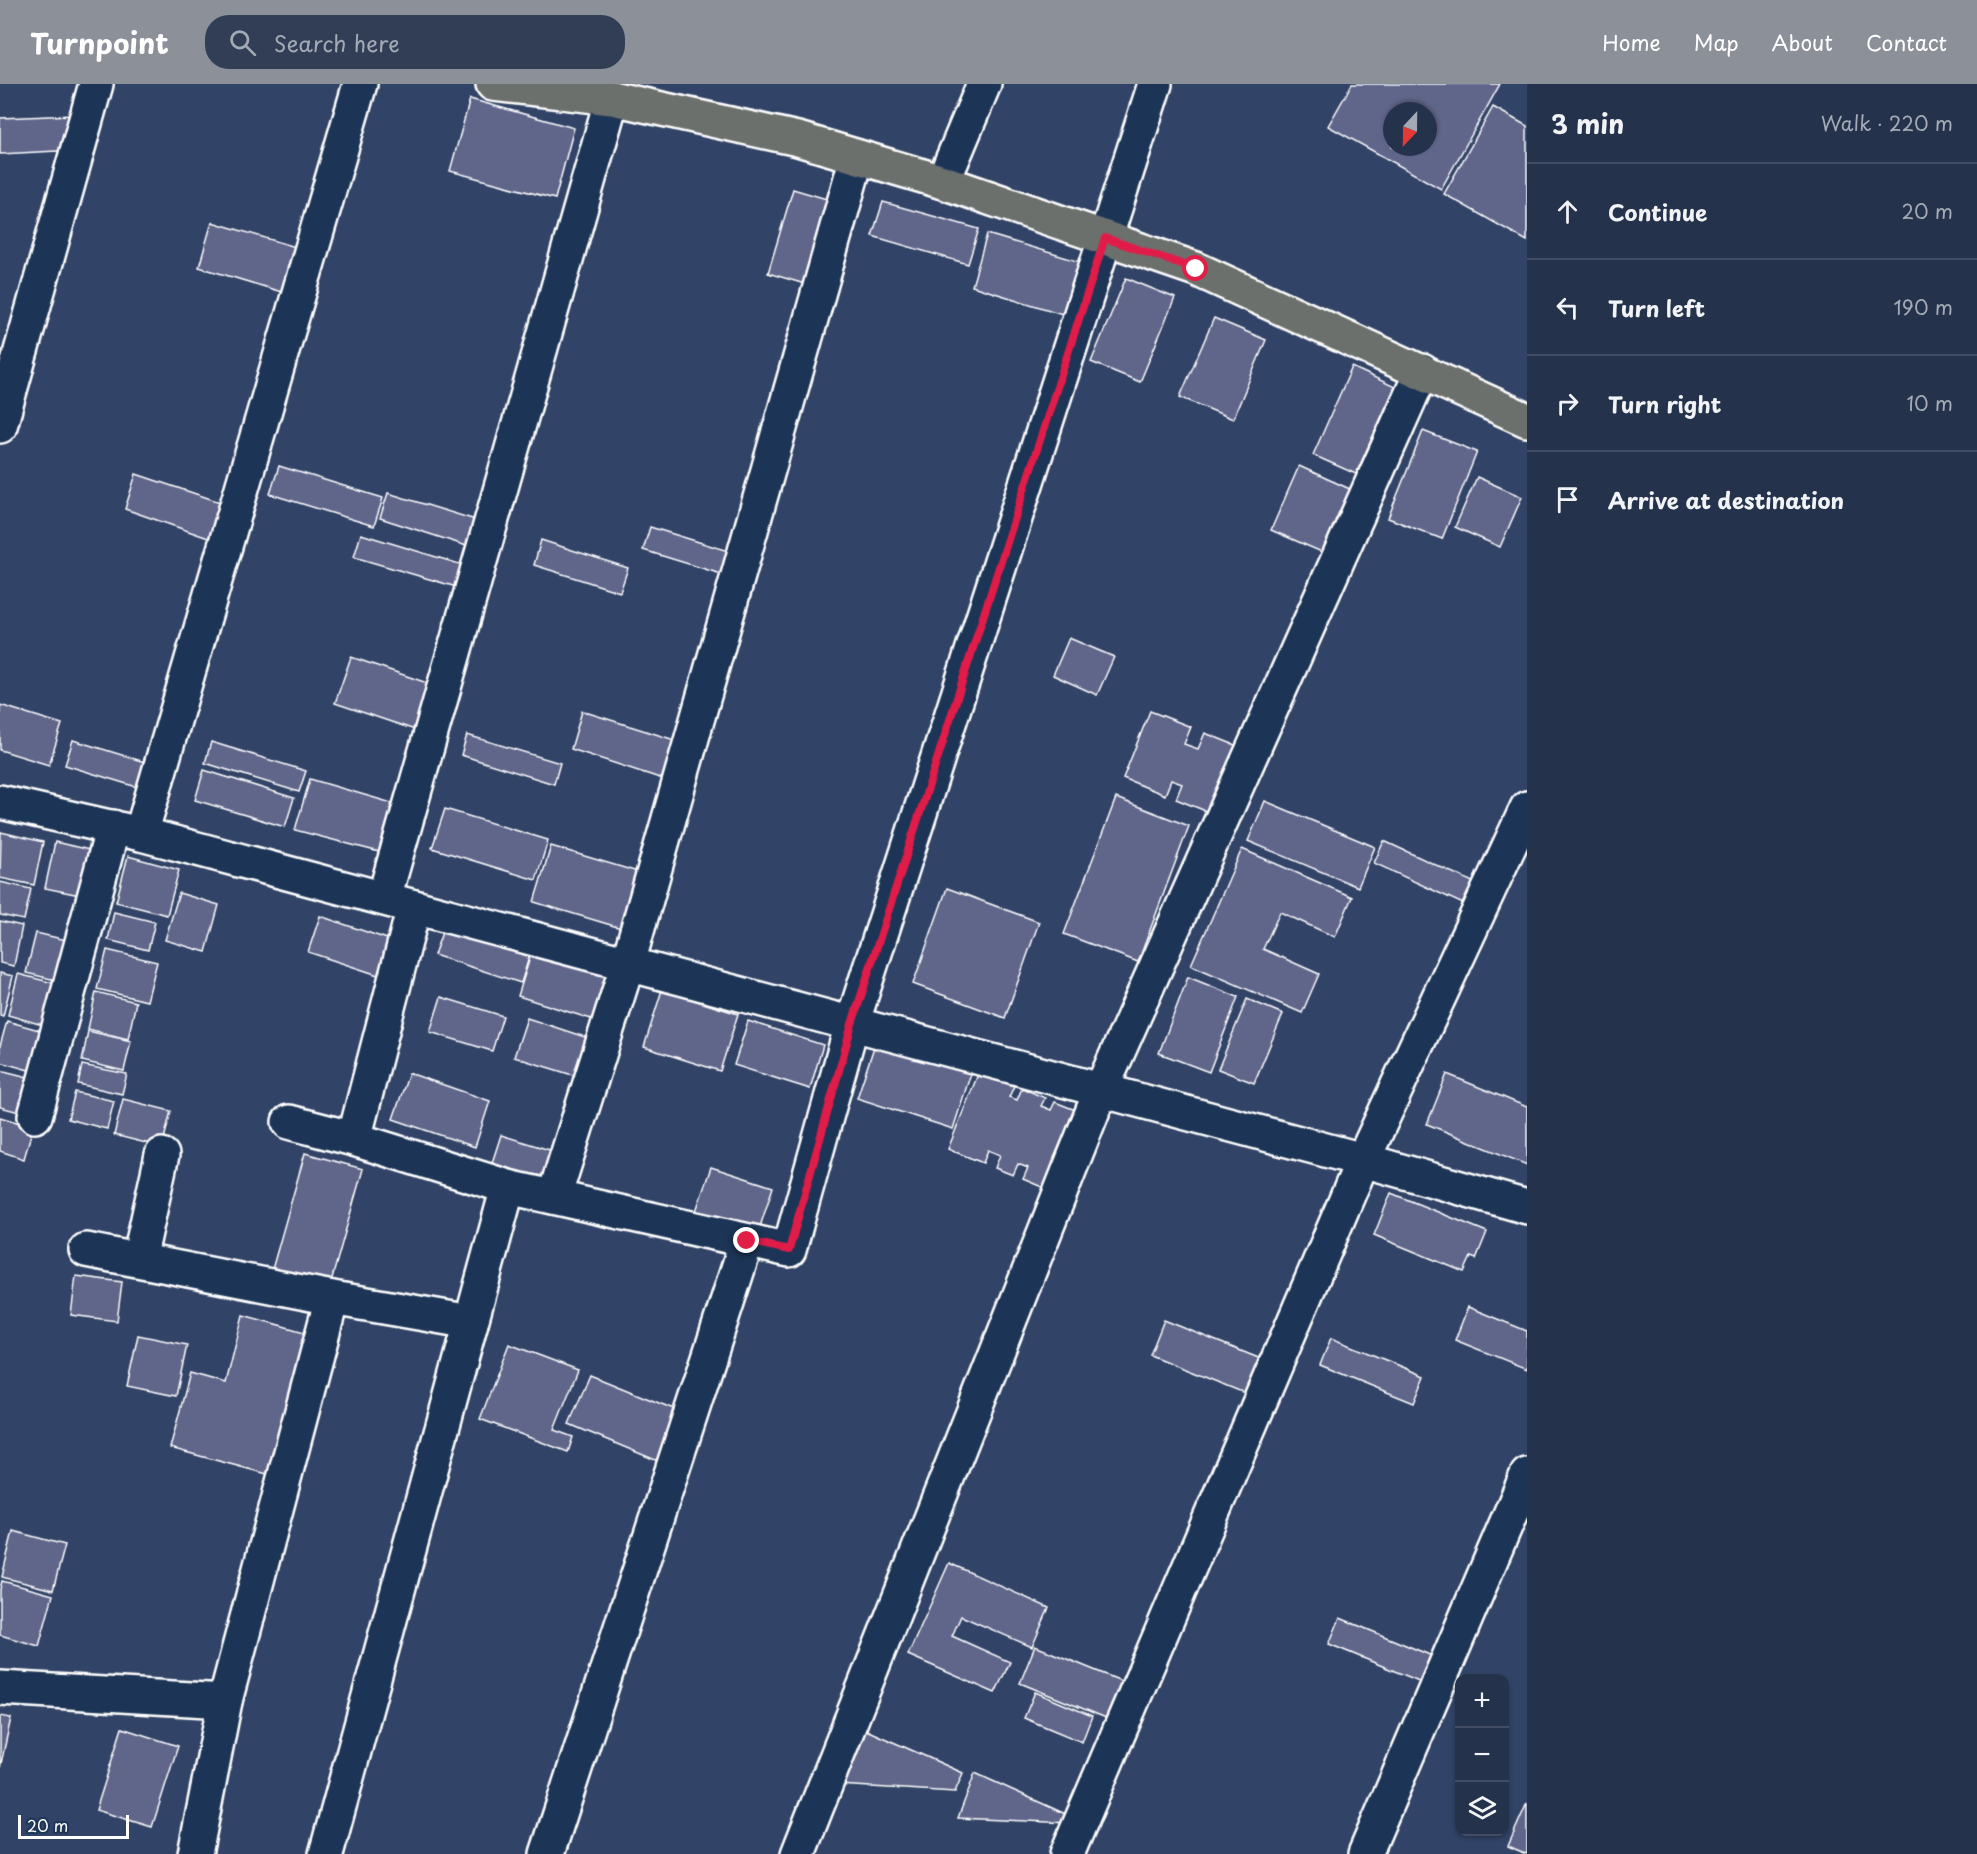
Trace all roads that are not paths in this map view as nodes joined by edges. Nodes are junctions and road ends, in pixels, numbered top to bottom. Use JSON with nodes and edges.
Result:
{"nodes":[{"id":1,"x":96,"y":84,"type":"edge"},
{"id":2,"x":360,"y":84,"type":"edge"},
{"id":3,"x":493,"y":84,"type":"edge"},
{"id":4,"x":984,"y":84,"type":"edge"},
{"id":5,"x":1155,"y":84,"type":"edge"},
{"id":6,"x":612,"y":98,"type":"junction"},
{"id":7,"x":857,"y":157,"type":"junction"},
{"id":8,"x":943,"y":182,"type":"junction"},
{"id":9,"x":1105,"y":238,"type":"junction"},
{"id":10,"x":1422,"y":371,"type":"junction"},
{"id":11,"x":1527,"y":420,"type":"edge"},
{"id":12,"x":0,"y":426,"type":"edge"},
{"id":13,"x":0,"y":802,"type":"edge"},
{"id":14,"x":1527,"y":807,"type":"edge"},
{"id":15,"x":127,"y":830,"type":"junction"},
{"id":16,"x":399,"y":902,"type":"junction"},
{"id":17,"x":628,"y":963,"type":"junction"},
{"id":18,"x":852,"y":1024,"type":"junction"},
{"id":19,"x":1101,"y":1090,"type":"junction"},
{"id":20,"x":35,"y":1116,"type":"dead end"},
{"id":21,"x":289,"y":1122,"type":"dead end"},
{"id":22,"x":354,"y":1139,"type":"junction"},
{"id":23,"x":162,"y":1155,"type":"dead end"},
{"id":24,"x":1363,"y":1160,"type":"junction"},
{"id":25,"x":508,"y":1187,"type":"junction"},
{"id":26,"x":554,"y":1197,"type":"junction"},
{"id":27,"x":1527,"y":1207,"type":"edge"},
{"id":28,"x":747,"y":1241,"type":"junction"},
{"id":29,"x":86,"y":1250,"type":"dead end"},
{"id":30,"x":139,"y":1260,"type":"junction"},
{"id":31,"x":332,"y":1298,"type":"junction"},
{"id":32,"x":471,"y":1322,"type":"junction"},
{"id":33,"x":1527,"y":1475,"type":"edge"},
{"id":34,"x":0,"y":1688,"type":"edge"},
{"id":35,"x":225,"y":1701,"type":"junction"},
{"id":36,"x":195,"y":1854,"type":"edge"},
{"id":37,"x":326,"y":1854,"type":"edge"},
{"id":38,"x":547,"y":1854,"type":"edge"},
{"id":39,"x":798,"y":1854,"type":"edge"},
{"id":40,"x":1067,"y":1854,"type":"edge"},
{"id":41,"x":1365,"y":1854,"type":"edge"}],
"edges":[{"from":1,"to":12,"type":"street"},
{"from":2,"to":15,"type":"street"},
{"from":3,"to":6,"type":"main road"},
{"from":4,"to":8,"type":"street"},
{"from":5,"to":9,"type":"street"},
{"from":6,"to":7,"type":"main road"},
{"from":6,"to":16,"type":"street"},
{"from":7,"to":8,"type":"main road"},
{"from":7,"to":17,"type":"street"},
{"from":8,"to":9,"type":"main road"},
{"from":9,"to":10,"type":"main road"},
{"from":9,"to":18,"type":"street"},
{"from":10,"to":11,"type":"main road"},
{"from":10,"to":19,"type":"street"},
{"from":13,"to":15,"type":"street"},
{"from":14,"to":24,"type":"street"},
{"from":15,"to":16,"type":"street"},
{"from":15,"to":20,"type":"street"},
{"from":16,"to":17,"type":"street"},
{"from":16,"to":22,"type":"street"},
{"from":17,"to":18,"type":"street"},
{"from":17,"to":26,"type":"street"},
{"from":18,"to":19,"type":"street"},
{"from":18,"to":28,"type":"street"},
{"from":19,"to":24,"type":"street"},
{"from":19,"to":39,"type":"street"},
{"from":21,"to":22,"type":"street"},
{"from":22,"to":25,"type":"street"},
{"from":23,"to":30,"type":"street"},
{"from":24,"to":27,"type":"street"},
{"from":24,"to":40,"type":"street"},
{"from":25,"to":26,"type":"street"},
{"from":25,"to":32,"type":"street"},
{"from":26,"to":28,"type":"street"},
{"from":28,"to":38,"type":"street"},
{"from":29,"to":30,"type":"street"},
{"from":30,"to":31,"type":"street"},
{"from":31,"to":32,"type":"street"},
{"from":31,"to":35,"type":"street"},
{"from":32,"to":37,"type":"street"},
{"from":33,"to":41,"type":"street"},
{"from":34,"to":35,"type":"street"},
{"from":35,"to":36,"type":"street"}]}
